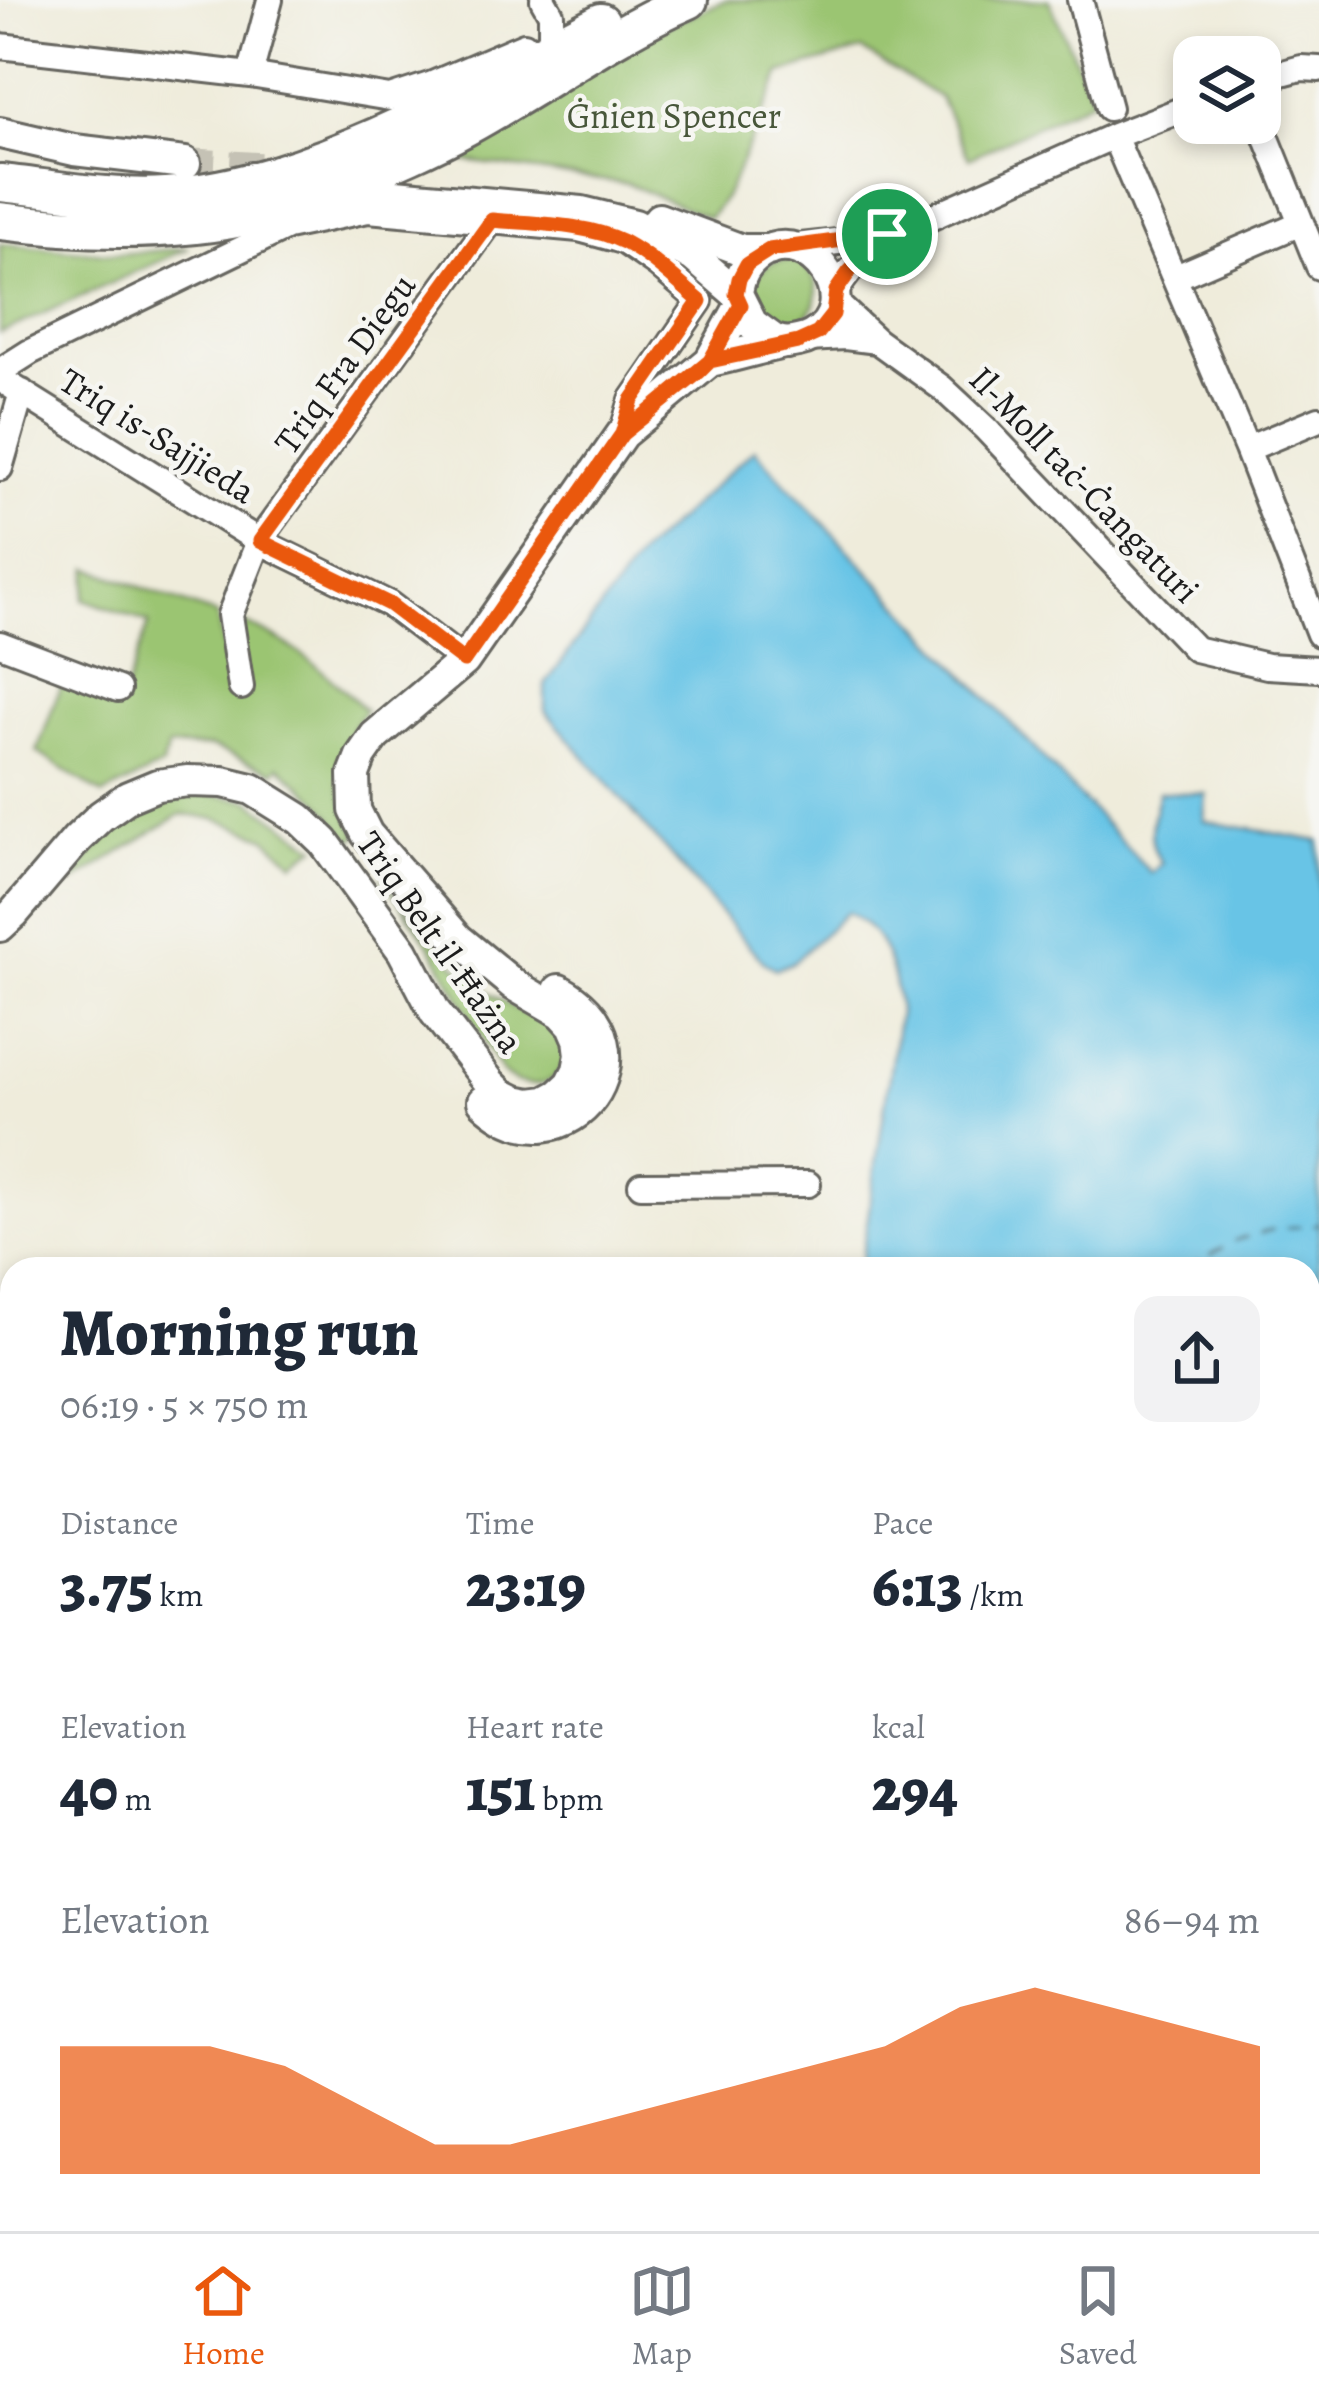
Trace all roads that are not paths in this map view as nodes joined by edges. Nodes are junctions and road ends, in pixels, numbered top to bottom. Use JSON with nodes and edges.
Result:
{"nodes":[{"id":1,"x":270,"y":0,"type":"edge"},
{"id":2,"x":543,"y":0,"type":"edge"},
{"id":3,"x":640,"y":0,"type":"edge"},
{"id":4,"x":689,"y":0,"type":"edge"},
{"id":5,"x":1080,"y":0,"type":"edge"},
{"id":6,"x":551,"y":40,"type":"junction"},
{"id":7,"x":0,"y":46,"type":"edge"},
{"id":8,"x":1318,"y":69,"type":"edge"},
{"id":9,"x":1281,"y":74,"type":"edge"},
{"id":10,"x":250,"y":75,"type":"junction"},
{"id":11,"x":1109,"y":108,"type":"dead end"},
{"id":12,"x":1173,"y":113,"type":"edge"},
{"id":13,"x":0,"y":133,"type":"edge"},
{"id":14,"x":1114,"y":136,"type":"junction"},
{"id":15,"x":1269,"y":144,"type":"edge"},
{"id":16,"x":185,"y":163,"type":"tunnel mouth"},
{"id":17,"x":418,"y":176,"type":"dead end"},
{"id":18,"x":0,"y":183,"type":"edge"},
{"id":19,"x":288,"y":205,"type":"junction"},
{"id":20,"x":492,"y":220,"type":"junction"},
{"id":21,"x":0,"y":221,"type":"edge"},
{"id":22,"x":1301,"y":223,"type":"junction"},
{"id":23,"x":887,"y":234,"type":"junction"},
{"id":24,"x":780,"y":249,"type":"junction"},
{"id":25,"x":1319,"y":267,"type":"edge"},
{"id":26,"x":1176,"y":278,"type":"junction"},
{"id":27,"x":836,"y":296,"type":"junction"},
{"id":28,"x":739,"y":299,"type":"junction"},
{"id":29,"x":798,"y":341,"type":"junction"},
{"id":30,"x":877,"y":341,"type":"junction"},
{"id":31,"x":710,"y":361,"type":"junction"},
{"id":32,"x":7,"y":381,"type":"edge"},
{"id":33,"x":1319,"y":419,"type":"edge"},
{"id":34,"x":622,"y":434,"type":"junction"},
{"id":35,"x":1246,"y":449,"type":"junction"},
{"id":36,"x":1,"y":461,"type":"edge"},
{"id":37,"x":260,"y":541,"type":"junction"},
{"id":38,"x":1319,"y":634,"type":"edge"},
{"id":39,"x":0,"y":644,"type":"edge"},
{"id":40,"x":464,"y":661,"type":"junction"},
{"id":41,"x":1319,"y":669,"type":"edge"},
{"id":42,"x":241,"y":687,"type":"dead end"},
{"id":43,"x":118,"y":689,"type":"dead end"},
{"id":44,"x":0,"y":926,"type":"edge"},
{"id":45,"x":808,"y":1184,"type":"dead end"},
{"id":46,"x":641,"y":1185,"type":"dead end"}],
"edges":[{"from":1,"to":10,"type":"street"},
{"from":2,"to":6,"type":"street"},
{"from":3,"to":6,"type":"highway"},
{"from":4,"to":19,"type":"highway"},
{"from":5,"to":11,"type":"street"},
{"from":6,"to":10,"type":"street"},
{"from":6,"to":18,"type":"highway"},
{"from":7,"to":10,"type":"street"},
{"from":8,"to":9,"type":"street"},
{"from":12,"to":14,"type":"street"},
{"from":13,"to":16,"type":"main road"},
{"from":14,"to":23,"type":"street"},
{"from":14,"to":26,"type":"street"},
{"from":15,"to":22,"type":"street"},
{"from":17,"to":24,"type":"main road"},
{"from":19,"to":21,"type":"highway"},
{"from":19,"to":28,"type":"main road"},
{"from":20,"to":32,"type":"street"},
{"from":20,"to":34,"type":"street"},
{"from":20,"to":37,"type":"street","name":"Triq Fra Diegu"},
{"from":22,"to":25,"type":"street"},
{"from":22,"to":26,"type":"street"},
{"from":23,"to":24,"type":"street"},
{"from":23,"to":27,"type":"street"},
{"from":24,"to":27,"type":"main road"},
{"from":24,"to":28,"type":"main road"},
{"from":26,"to":35,"type":"street"},
{"from":27,"to":29,"type":"main road"},
{"from":27,"to":30,"type":"street","name":"Il-Moll taċ-Ċangaturi"},
{"from":28,"to":29,"type":"main road"},
{"from":28,"to":31,"type":"main road"},
{"from":29,"to":30,"type":"street"},
{"from":29,"to":31,"type":"main road"},
{"from":30,"to":41,"type":"street","name":"Il-Moll taċ-Ċangaturi"},
{"from":31,"to":34,"type":"main road","name":"Triq Belt il-Ħażna"},
{"from":32,"to":36,"type":"street"},
{"from":32,"to":37,"type":"street","name":"Triq is-Sajjieda"},
{"from":33,"to":35,"type":"street"},
{"from":34,"to":40,"type":"main road","name":"Triq Belt il-Ħażna"},
{"from":35,"to":38,"type":"street"},
{"from":37,"to":40,"type":"street","name":"Triq is-Sajjieda"},
{"from":37,"to":42,"type":"street","name":"Triq Fra Diegu"},
{"from":39,"to":43,"type":"street"},
{"from":40,"to":44,"type":"main road","name":"Triq Belt il-Ħażna"},
{"from":45,"to":46,"type":"street"}]}
